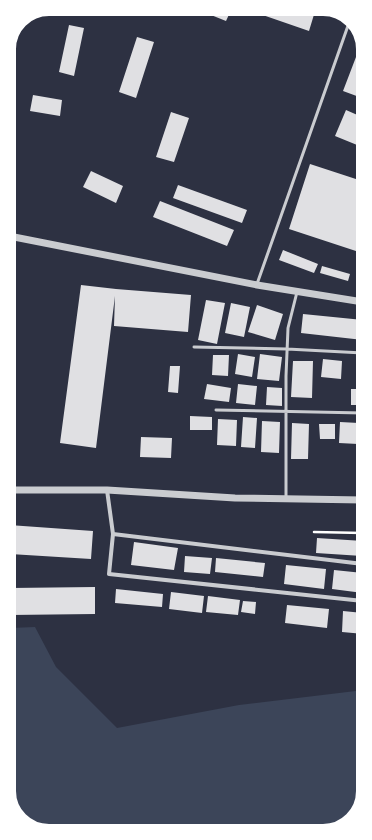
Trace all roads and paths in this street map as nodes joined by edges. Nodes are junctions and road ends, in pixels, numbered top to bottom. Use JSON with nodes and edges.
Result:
{"nodes":[{"id":1,"x":348,"y":26,"type":"edge"},
{"id":2,"x":15,"y":237,"type":"edge"},
{"id":3,"x":257,"y":285,"type":"junction"},
{"id":4,"x":297,"y":291,"type":"junction"},
{"id":5,"x":357,"y":301,"type":"edge"},
{"id":6,"x":194,"y":347,"type":"dead end"},
{"id":7,"x":287,"y":349,"type":"junction"},
{"id":8,"x":357,"y":353,"type":"edge"},
{"id":9,"x":216,"y":410,"type":"dead end"},
{"id":10,"x":286,"y":411,"type":"junction"},
{"id":11,"x":357,"y":413,"type":"edge"},
{"id":12,"x":15,"y":490,"type":"edge"},
{"id":13,"x":107,"y":490,"type":"junction"},
{"id":14,"x":286,"y":499,"type":"junction"},
{"id":15,"x":357,"y":500,"type":"edge"},
{"id":16,"x":314,"y":532,"type":"dead end"},
{"id":17,"x":357,"y":533,"type":"edge"},
{"id":18,"x":113,"y":534,"type":"junction"},
{"id":19,"x":357,"y":563,"type":"edge"},
{"id":20,"x":357,"y":600,"type":"edge"}],
"edges":[{"from":1,"to":3,"type":"lane"},
{"from":2,"to":3,"type":"street"},
{"from":3,"to":4,"type":"street"},
{"from":4,"to":5,"type":"street"},
{"from":4,"to":7,"type":"lane"},
{"from":6,"to":7,"type":"lane"},
{"from":7,"to":8,"type":"lane"},
{"from":7,"to":10,"type":"lane"},
{"from":9,"to":10,"type":"lane"},
{"from":10,"to":11,"type":"lane"},
{"from":10,"to":14,"type":"lane"},
{"from":12,"to":13,"type":"street"},
{"from":13,"to":14,"type":"street"},
{"from":13,"to":18,"type":"street"},
{"from":14,"to":15,"type":"street"},
{"from":16,"to":17,"type":"path"},
{"from":18,"to":19,"type":"street"},
{"from":18,"to":20,"type":"street"}]}
